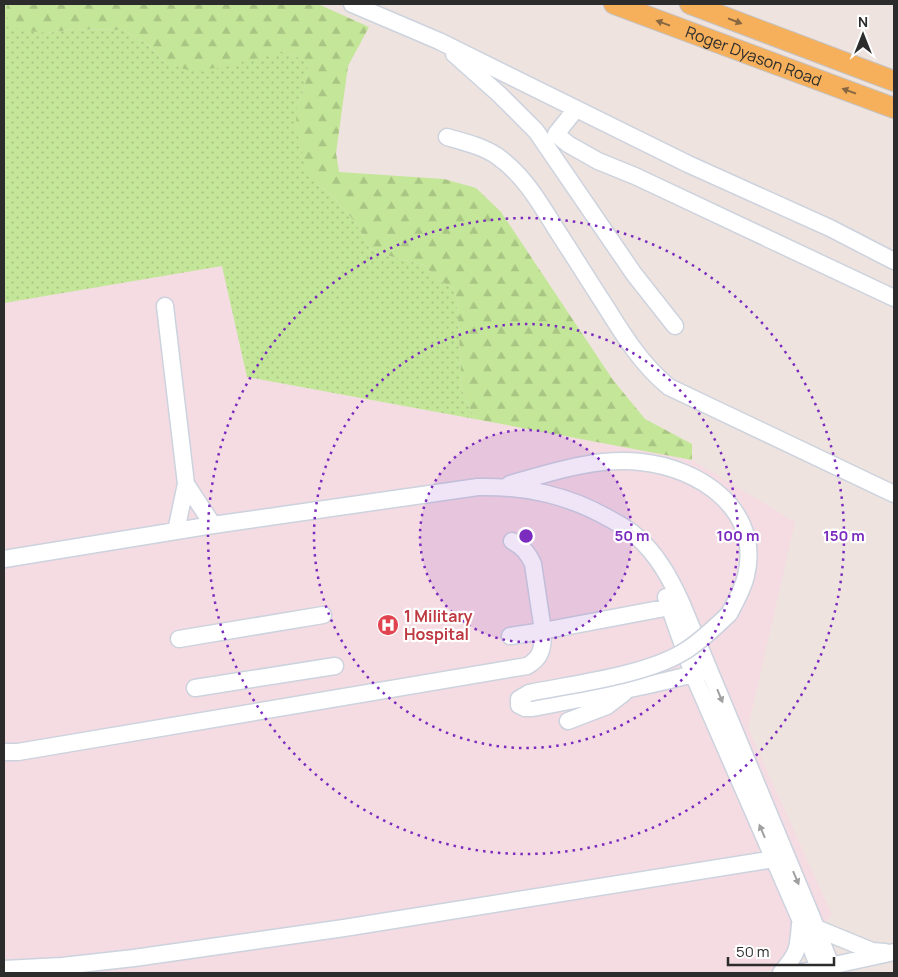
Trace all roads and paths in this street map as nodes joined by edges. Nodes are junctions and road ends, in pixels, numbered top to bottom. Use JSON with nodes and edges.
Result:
{"nodes":[{"id":1,"x":352,"y":4,"type":"edge"},
{"id":2,"x":614,"y":4,"type":"edge"},
{"id":3,"x":690,"y":4,"type":"edge"},
{"id":4,"x":439,"y":41,"type":"junction"},
{"id":5,"x":894,"y":81,"type":"edge"},
{"id":6,"x":894,"y":108,"type":"edge"},
{"id":7,"x":576,"y":110,"type":"junction"},
{"id":8,"x":536,"y":131,"type":"junction"},
{"id":9,"x":556,"y":134,"type":"junction"},
{"id":10,"x":447,"y":137,"type":"dead end"},
{"id":11,"x":894,"y":261,"type":"edge"},
{"id":12,"x":894,"y":298,"type":"edge"},
{"id":13,"x":165,"y":306,"type":"dead end"},
{"id":14,"x":674,"y":326,"type":"dead end"},
{"id":15,"x":186,"y":484,"type":"junction"},
{"id":16,"x":504,"y":486,"type":"junction"},
{"id":17,"x":894,"y":494,"type":"edge"},
{"id":18,"x":213,"y":525,"type":"junction"},
{"id":19,"x":176,"y":531,"type":"junction"},
{"id":20,"x":512,"y":540,"type":"dead end"},
{"id":21,"x":4,"y":559,"type":"edge"},
{"id":22,"x":675,"y":605,"type":"junction"},
{"id":23,"x":323,"y":615,"type":"dead end"},
{"id":24,"x":543,"y":631,"type":"junction"},
{"id":25,"x":510,"y":636,"type":"dead end"},
{"id":26,"x":179,"y":639,"type":"dead end"},
{"id":27,"x":335,"y":666,"type":"dead end"},
{"id":28,"x":701,"y":672,"type":"junction"},
{"id":29,"x":195,"y":688,"type":"dead end"},
{"id":30,"x":626,"y":690,"type":"junction"},
{"id":31,"x":568,"y":720,"type":"dead end"},
{"id":32,"x":4,"y":752,"type":"edge"},
{"id":33,"x":781,"y":859,"type":"junction"},
{"id":34,"x":800,"y":919,"type":"junction"},
{"id":35,"x":816,"y":928,"type":"junction"},
{"id":36,"x":894,"y":953,"type":"edge"},
{"id":37,"x":4,"y":969,"type":"edge"},
{"id":38,"x":826,"y":971,"type":"edge"},
{"id":39,"x":781,"y":973,"type":"edge"},
{"id":40,"x":798,"y":973,"type":"edge"}],
"edges":[{"from":1,"to":4,"type":"street"},
{"from":6,"to":2,"type":"main road","name":"Roger Dyason Road","one_way":true},
{"from":3,"to":5,"type":"main road","name":"Roger Dyason Road","one_way":true},
{"from":4,"to":7,"type":"street"},
{"from":4,"to":8,"type":"street"},
{"from":7,"to":9,"type":"street"},
{"from":7,"to":11,"type":"street"},
{"from":8,"to":9,"type":"street"},
{"from":8,"to":14,"type":"street"},
{"from":9,"to":12,"type":"street"},
{"from":10,"to":17,"type":"street"},
{"from":13,"to":15,"type":"street"},
{"from":15,"to":18,"type":"street"},
{"from":15,"to":19,"type":"street"},
{"from":16,"to":18,"type":"street"},
{"from":16,"to":22,"type":"street"},
{"from":16,"to":30,"type":"street","bridge":true},
{"from":18,"to":19,"type":"street"},
{"from":19,"to":21,"type":"street"},
{"from":20,"to":24,"type":"street"},
{"from":22,"to":24,"type":"street"},
{"from":22,"to":28,"type":"street"},
{"from":23,"to":26,"type":"street"},
{"from":24,"to":25,"type":"street"},
{"from":24,"to":32,"type":"street"},
{"from":27,"to":29,"type":"street"},
{"from":28,"to":30,"type":"street"},
{"from":28,"to":33,"type":"street"},
{"from":30,"to":31,"type":"street"},
{"from":33,"to":34,"type":"street"},
{"from":33,"to":35,"type":"street","one_way":true},
{"from":33,"to":37,"type":"street"},
{"from":34,"to":38,"type":"street"},
{"from":34,"to":39,"type":"street"},
{"from":35,"to":36,"type":"street"},
{"from":35,"to":38,"type":"street"},
{"from":36,"to":38,"type":"street"},
{"from":38,"to":40,"type":"street"}]}
